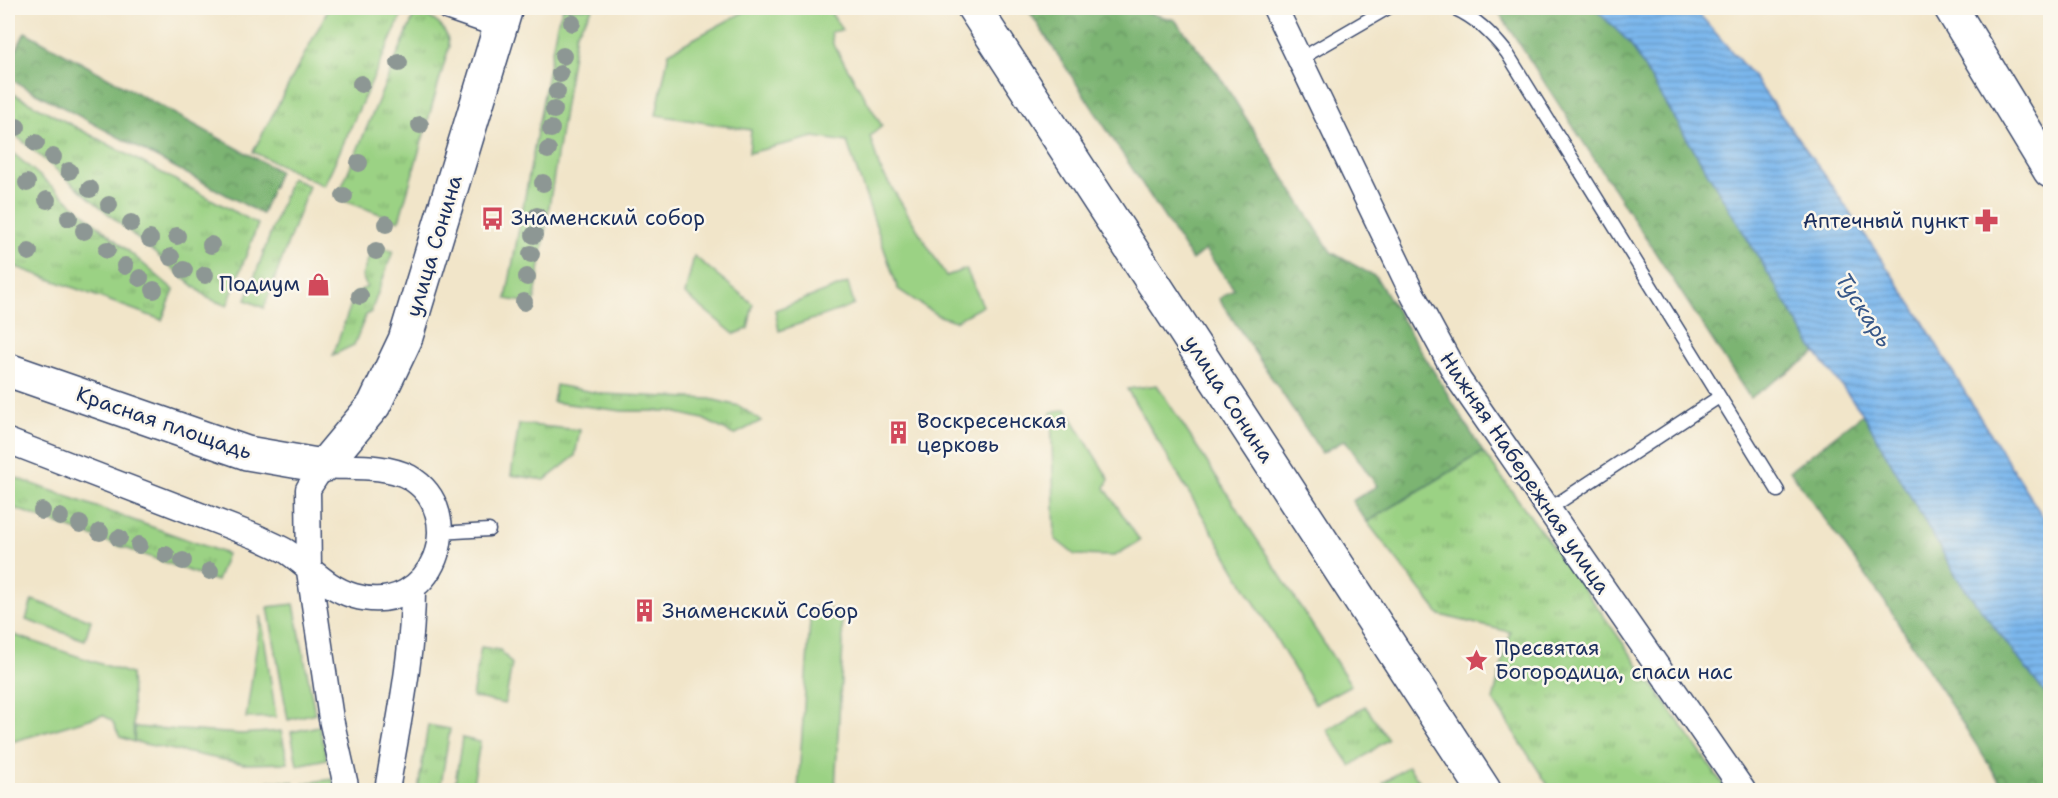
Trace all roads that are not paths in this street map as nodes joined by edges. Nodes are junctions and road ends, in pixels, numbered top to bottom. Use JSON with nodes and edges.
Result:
{"nodes":[{"id":1,"x":449,"y":8,"type":"edge"},
{"id":2,"x":974,"y":8,"type":"edge"},
{"id":3,"x":1275,"y":8,"type":"edge"},
{"id":4,"x":1388,"y":8,"type":"edge"},
{"id":5,"x":1453,"y":8,"type":"edge"},
{"id":6,"x":1951,"y":8,"type":"edge"},
{"id":7,"x":504,"y":17,"type":"edge"},
{"id":8,"x":1300,"y":59,"type":"junction"},
{"id":9,"x":2050,"y":171,"type":"edge"},
{"id":10,"x":8,"y":370,"type":"edge"},
{"id":11,"x":1719,"y":397,"type":"junction"},
{"id":12,"x":8,"y":441,"type":"edge"},
{"id":13,"x":323,"y":466,"type":"junction"},
{"id":14,"x":1778,"y":491,"type":"dead end"},
{"id":15,"x":1549,"y":509,"type":"junction"},
{"id":16,"x":489,"y":530,"type":"dead end"},
{"id":17,"x":439,"y":533,"type":"junction"},
{"id":18,"x":309,"y":571,"type":"junction"},
{"id":19,"x":413,"y":590,"type":"junction"},
{"id":20,"x":347,"y":790,"type":"edge"},
{"id":21,"x":387,"y":790,"type":"edge"},
{"id":22,"x":1484,"y":790,"type":"edge"},
{"id":23,"x":1743,"y":790,"type":"edge"}],
"edges":[{"from":1,"to":7,"type":"street"},
{"from":2,"to":22,"type":"main road","name":"улица Сонина"},
{"from":3,"to":8,"type":"street","name":"Нижняя Набережная улица"},
{"from":4,"to":8,"type":"lane"},
{"from":5,"to":11,"type":"lane"},
{"from":6,"to":9,"type":"main road"},
{"from":7,"to":13,"type":"main road","name":"улица Сонина"},
{"from":8,"to":15,"type":"street","name":"Нижняя Набережная улица"},
{"from":10,"to":13,"type":"main road","name":"Красная площадь"},
{"from":11,"to":14,"type":"lane"},
{"from":11,"to":15,"type":"lane"},
{"from":12,"to":18,"type":"street"},
{"from":13,"to":17,"type":"street"},
{"from":13,"to":18,"type":"street"},
{"from":15,"to":23,"type":"street","name":"Нижняя Набережная улица"},
{"from":16,"to":17,"type":"lane"},
{"from":17,"to":19,"type":"street"},
{"from":18,"to":19,"type":"street"},
{"from":18,"to":20,"type":"street"},
{"from":19,"to":21,"type":"street"}]}
